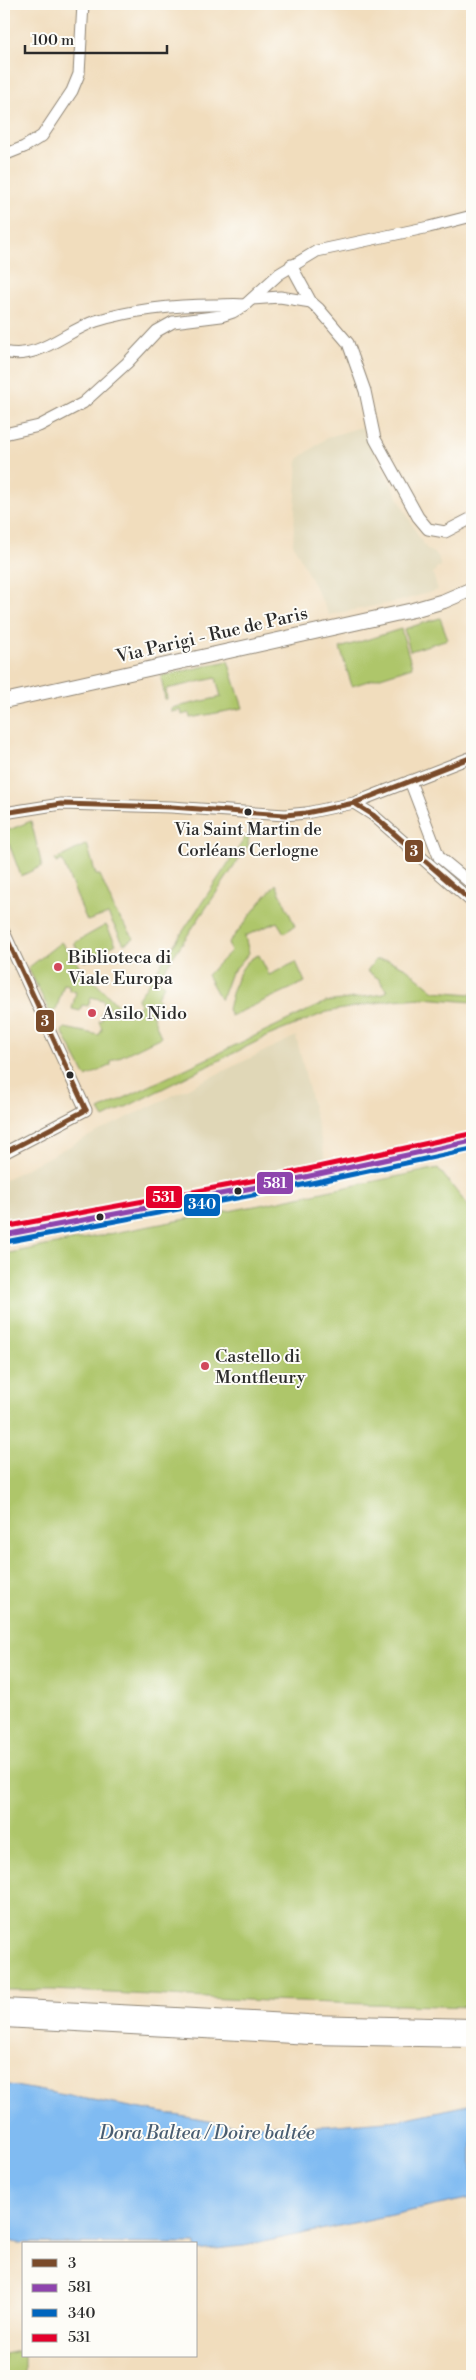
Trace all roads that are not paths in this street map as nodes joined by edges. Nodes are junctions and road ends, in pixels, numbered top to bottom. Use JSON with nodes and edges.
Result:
{"nodes":[{"id":1,"x":83,"y":4,"type":"edge"},
{"id":2,"x":4,"y":155,"type":"edge"},
{"id":3,"x":472,"y":216,"type":"edge"},
{"id":4,"x":291,"y":266,"type":"junction"},
{"id":5,"x":249,"y":302,"type":"junction"},
{"id":6,"x":311,"y":302,"type":"junction"},
{"id":7,"x":4,"y":352,"type":"edge"},
{"id":8,"x":4,"y":434,"type":"edge"},
{"id":9,"x":472,"y":518,"type":"edge"},
{"id":10,"x":472,"y":582,"type":"edge"},
{"id":11,"x":472,"y":589,"type":"edge"},
{"id":12,"x":427,"y":605,"type":"junction"},
{"id":13,"x":4,"y":700,"type":"edge"},
{"id":14,"x":472,"y":757,"type":"edge"},
{"id":15,"x":410,"y":781,"type":"junction"},
{"id":16,"x":354,"y":803,"type":"junction"},
{"id":17,"x":29,"y":810,"type":"junction"},
{"id":18,"x":4,"y":813,"type":"edge"},
{"id":19,"x":4,"y":820,"type":"edge"},
{"id":20,"x":472,"y":884,"type":"edge"},
{"id":21,"x":472,"y":902,"type":"edge"},
{"id":22,"x":4,"y":932,"type":"edge"},
{"id":23,"x":472,"y":1141,"type":"edge"},
{"id":24,"x":4,"y":1153,"type":"edge"},
{"id":25,"x":4,"y":1235,"type":"edge"},
{"id":26,"x":4,"y":2007,"type":"edge"},
{"id":27,"x":32,"y":2015,"type":"junction"},
{"id":28,"x":4,"y":2019,"type":"edge"},
{"id":29,"x":472,"y":2027,"type":"edge"},
{"id":30,"x":472,"y":2039,"type":"edge"}],
"edges":[{"from":1,"to":2,"type":"street"},
{"from":3,"to":4,"type":"street"},
{"from":4,"to":5,"type":"street"},
{"from":4,"to":6,"type":"street"},
{"from":5,"to":6,"type":"street"},
{"from":5,"to":7,"type":"street"},
{"from":5,"to":8,"type":"street"},
{"from":6,"to":9,"type":"street"},
{"from":10,"to":12,"type":"main road","name":"Via Parigi - Rue de Paris"},
{"from":11,"to":12,"type":"main road","name":"Via Parigi - Rue de Paris"},
{"from":12,"to":13,"type":"main road","name":"Via Parigi - Rue de Paris"},
{"from":14,"to":15,"type":"street"},
{"from":15,"to":16,"type":"street"},
{"from":15,"to":20,"type":"street"},
{"from":16,"to":17,"type":"street"},
{"from":16,"to":21,"type":"street"},
{"from":17,"to":18,"type":"street"},
{"from":17,"to":19,"type":"street"},
{"from":22,"to":24,"type":"street"},
{"from":23,"to":25,"type":"street"},
{"from":26,"to":27,"type":"highway"},
{"from":27,"to":28,"type":"highway"},
{"from":27,"to":29,"type":"highway"},
{"from":27,"to":30,"type":"highway"}]}
